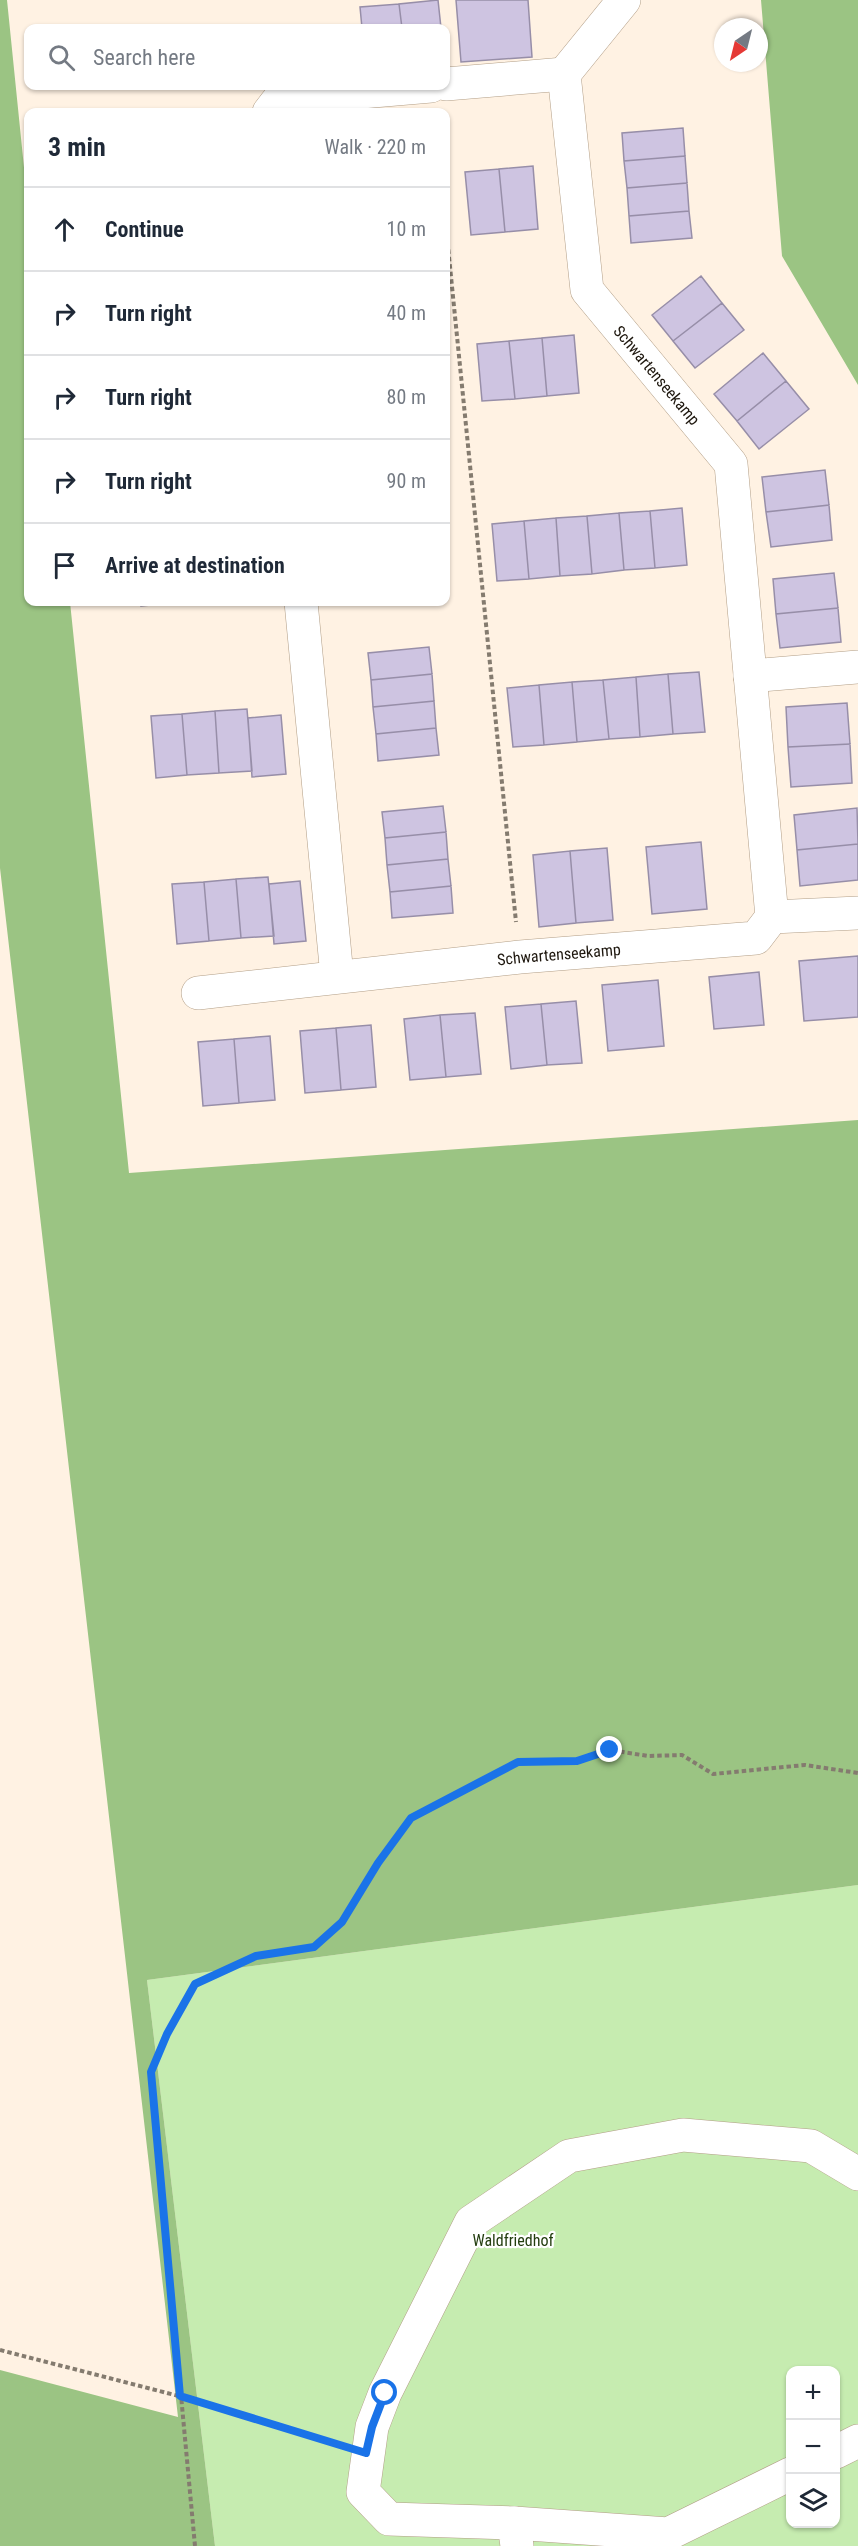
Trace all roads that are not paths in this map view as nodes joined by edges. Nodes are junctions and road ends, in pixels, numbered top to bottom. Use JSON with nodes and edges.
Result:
{"nodes":[{"id":1,"x":624,"y":0,"type":"edge"},
{"id":2,"x":564,"y":74,"type":"junction"},
{"id":3,"x":450,"y":84,"type":"edge"},
{"id":4,"x":384,"y":90,"type":"edge"},
{"id":5,"x":272,"y":108,"type":"edge"},
{"id":6,"x":301,"y":606,"type":"edge"},
{"id":7,"x":858,"y":667,"type":"edge"},
{"id":8,"x":750,"y":676,"type":"junction"},
{"id":9,"x":858,"y":913,"type":"edge"},
{"id":10,"x":772,"y":917,"type":"junction"},
{"id":11,"x":337,"y":976,"type":"junction"},
{"id":12,"x":198,"y":993,"type":"dead end"},
{"id":13,"x":858,"y":2174,"type":"edge"},
{"id":14,"x":858,"y":2441,"type":"edge"},
{"id":15,"x":840,"y":2450,"type":"edge"},
{"id":16,"x":786,"y":2476,"type":"edge"},
{"id":17,"x":516,"y":2534,"type":"edge"}],
"edges":[{"from":1,"to":2,"type":"street"},
{"from":2,"to":3,"type":"street"},
{"from":2,"to":8,"type":"street","name":"Schwartenseekamp"},
{"from":4,"to":5,"type":"street"},
{"from":6,"to":11,"type":"street"},
{"from":7,"to":8,"type":"street"},
{"from":8,"to":10,"type":"street","name":"Schwartenseekamp"},
{"from":9,"to":10,"type":"street"},
{"from":10,"to":11,"type":"street","name":"Schwartenseekamp"},
{"from":11,"to":12,"type":"street","name":"Schwartenseekamp"},
{"from":13,"to":17,"type":"street"},
{"from":14,"to":15,"type":"street"},
{"from":16,"to":17,"type":"street"}]}
